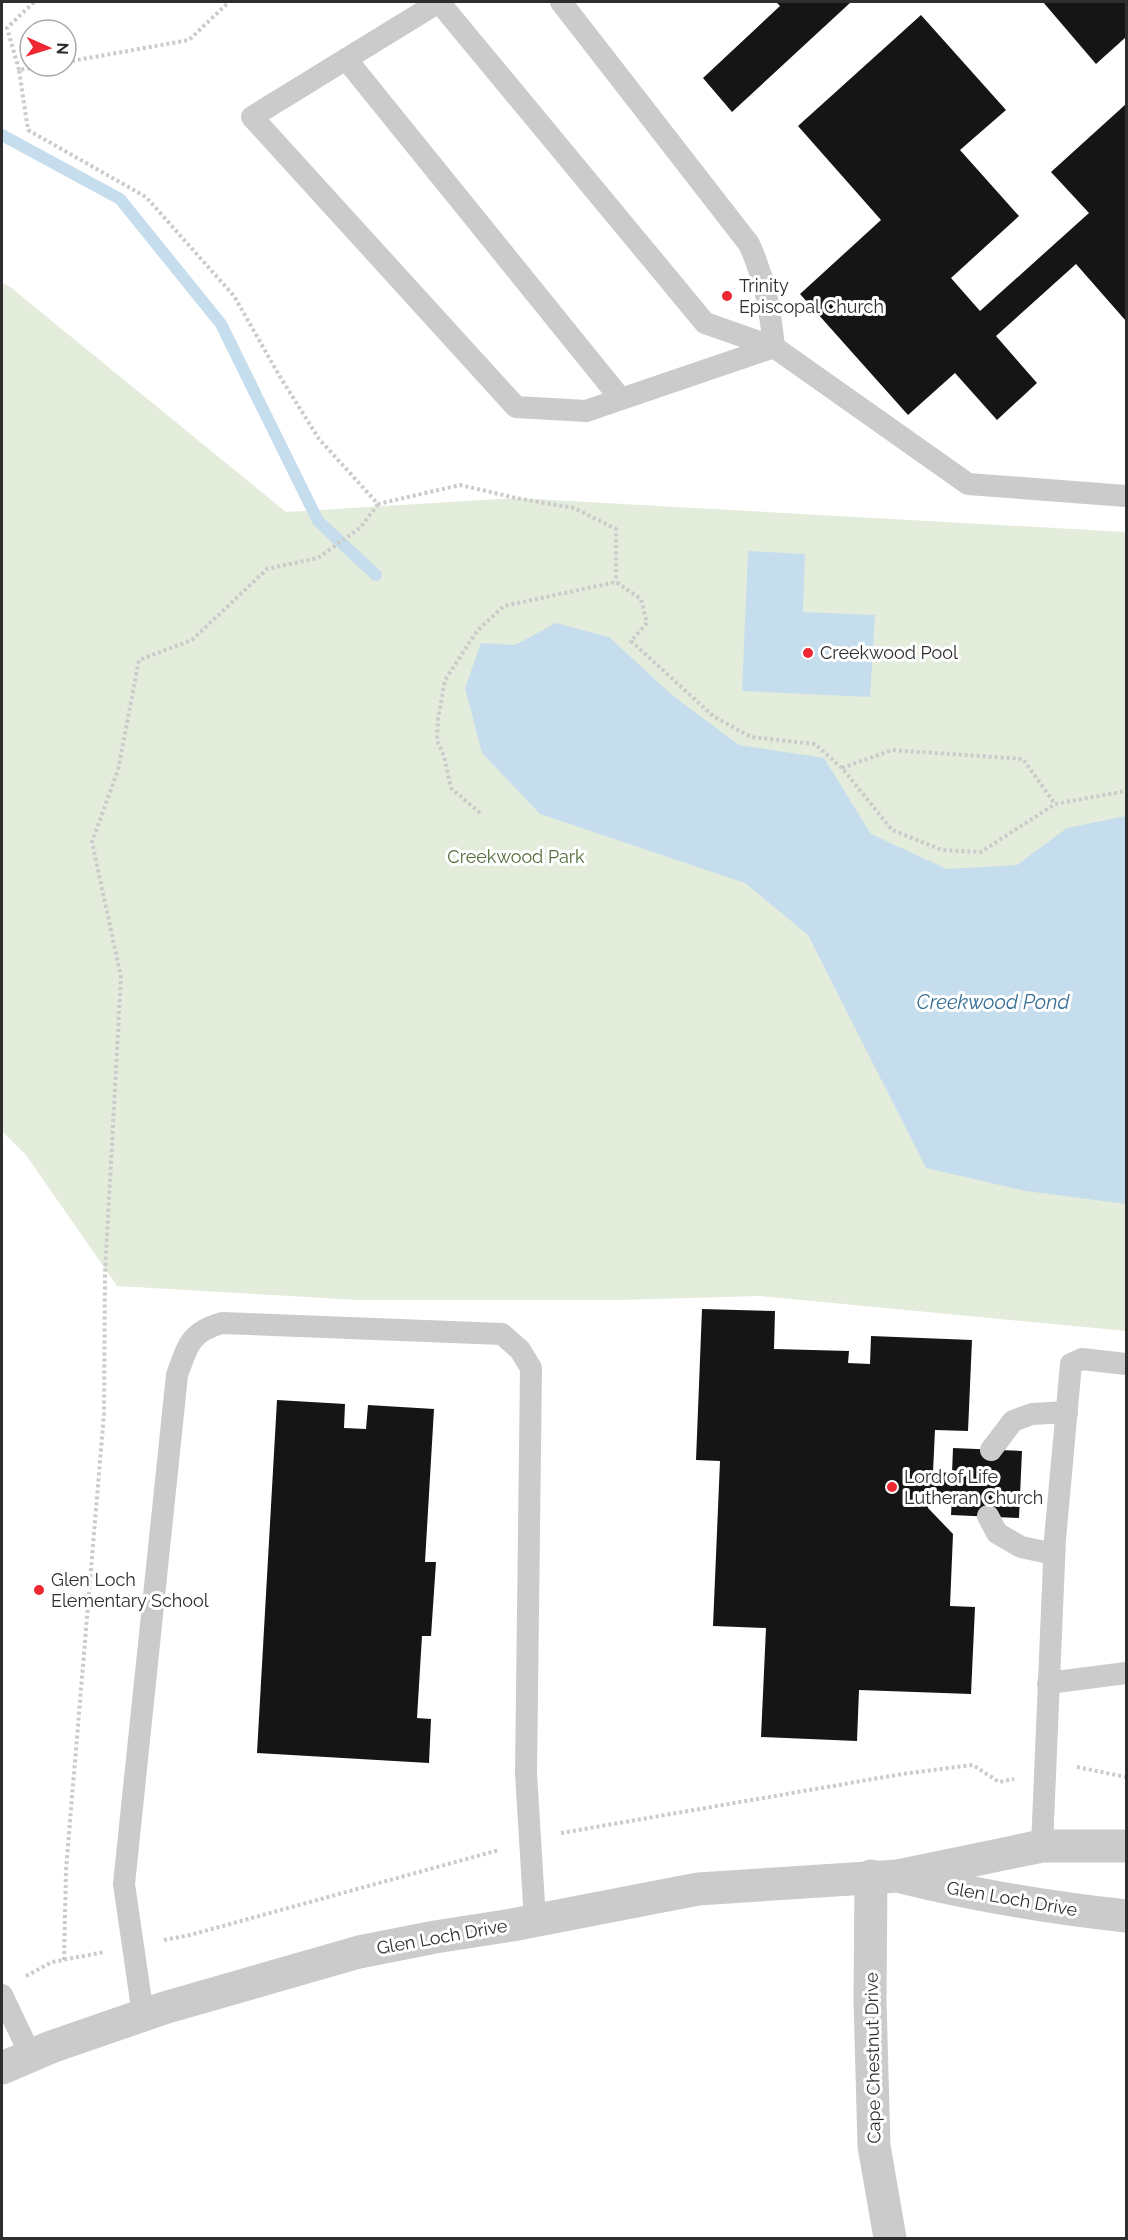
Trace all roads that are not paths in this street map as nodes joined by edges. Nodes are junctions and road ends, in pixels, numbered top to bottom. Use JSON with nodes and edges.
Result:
{"nodes":[{"id":1,"x":439,"y":2,"type":"edge"},
{"id":2,"x":561,"y":2,"type":"edge"},
{"id":3,"x":346,"y":59,"type":"junction"},
{"id":4,"x":774,"y":347,"type":"junction"},
{"id":5,"x":621,"y":399,"type":"junction"},
{"id":6,"x":1126,"y":496,"type":"edge"},
{"id":7,"x":1126,"y":1365,"type":"edge"},
{"id":8,"x":1067,"y":1412,"type":"junction"},
{"id":9,"x":990,"y":1450,"type":"dead end"},
{"id":10,"x":988,"y":1516,"type":"dead end"},
{"id":11,"x":1054,"y":1554,"type":"junction"},
{"id":12,"x":1126,"y":1673,"type":"edge"},
{"id":13,"x":1048,"y":1683,"type":"junction"},
{"id":14,"x":1042,"y":1846,"type":"junction"},
{"id":15,"x":1126,"y":1846,"type":"edge"},
{"id":16,"x":884,"y":1876,"type":"junction"},
{"id":17,"x":1126,"y":1916,"type":"edge"},
{"id":18,"x":535,"y":1920,"type":"junction"},
{"id":19,"x":2,"y":1995,"type":"edge"},
{"id":20,"x":143,"y":2015,"type":"junction"},
{"id":21,"x":16,"y":2062,"type":"edge"},
{"id":22,"x":890,"y":2238,"type":"edge"}],
"edges":[{"from":1,"to":3,"type":"lane"},
{"from":1,"to":4,"type":"lane"},
{"from":2,"to":4,"type":"lane"},
{"from":3,"to":5,"type":"lane"},
{"from":3,"to":5,"type":"lane"},
{"from":4,"to":5,"type":"lane"},
{"from":4,"to":6,"type":"lane"},
{"from":7,"to":8,"type":"lane"},
{"from":8,"to":9,"type":"lane"},
{"from":8,"to":11,"type":"lane"},
{"from":10,"to":11,"type":"lane"},
{"from":11,"to":13,"type":"lane"},
{"from":12,"to":13,"type":"lane"},
{"from":13,"to":14,"type":"lane"},
{"from":14,"to":15,"type":"street","name":"Glen Loch Drive"},
{"from":14,"to":16,"type":"street","name":"Glen Loch Drive"},
{"from":16,"to":17,"type":"street","name":"Glen Loch Drive"},
{"from":16,"to":18,"type":"street","name":"Glen Loch Drive"},
{"from":16,"to":22,"type":"street","name":"Cape Chestnut Drive"},
{"from":18,"to":20,"type":"street","name":"Glen Loch Drive"},
{"from":18,"to":20,"type":"lane"},
{"from":19,"to":21,"type":"lane"},
{"from":20,"to":21,"type":"street","name":"Glen Loch Drive"}]}
